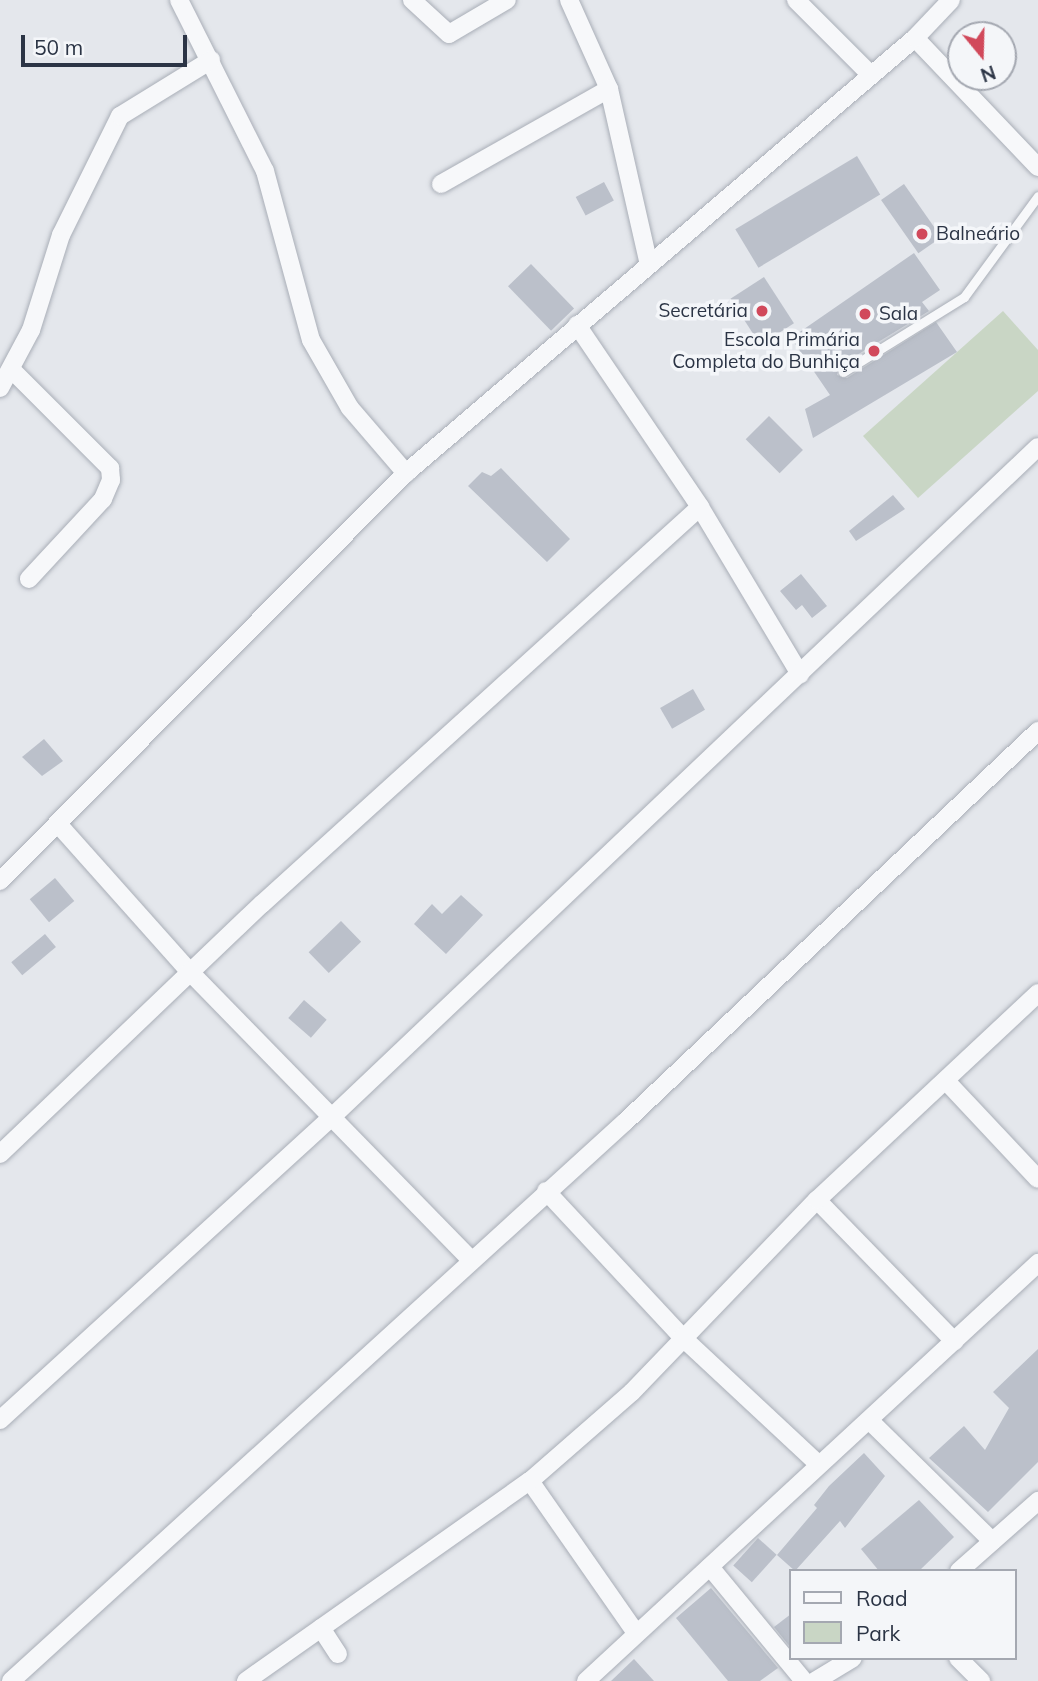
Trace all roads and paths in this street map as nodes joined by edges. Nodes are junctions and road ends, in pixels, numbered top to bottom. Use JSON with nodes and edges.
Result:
{"nodes":[{"id":1,"x":179,"y":0,"type":"edge"},
{"id":2,"x":412,"y":0,"type":"edge"},
{"id":3,"x":507,"y":0,"type":"edge"},
{"id":4,"x":569,"y":0,"type":"edge"},
{"id":5,"x":796,"y":0,"type":"edge"},
{"id":6,"x":951,"y":0,"type":"edge"},
{"id":7,"x":915,"y":38,"type":"junction"},
{"id":8,"x":211,"y":60,"type":"junction"},
{"id":9,"x":871,"y":75,"type":"junction"},
{"id":10,"x":609,"y":89,"type":"junction"},
{"id":11,"x":1038,"y":167,"type":"edge"},
{"id":12,"x":441,"y":184,"type":"dead end"},
{"id":13,"x":1038,"y":196,"type":"edge"},
{"id":14,"x":648,"y":261,"type":"junction"},
{"id":15,"x":577,"y":325,"type":"junction"},
{"id":16,"x":12,"y":370,"type":"junction"},
{"id":17,"x":843,"y":372,"type":"dead end"},
{"id":18,"x":0,"y":388,"type":"edge"},
{"id":19,"x":1038,"y":447,"type":"edge"},
{"id":20,"x":406,"y":473,"type":"junction"},
{"id":21,"x":700,"y":507,"type":"junction"},
{"id":22,"x":29,"y":579,"type":"dead end"},
{"id":23,"x":800,"y":674,"type":"junction"},
{"id":24,"x":1038,"y":731,"type":"edge"},
{"id":25,"x":58,"y":824,"type":"junction"},
{"id":26,"x":0,"y":881,"type":"edge"},
{"id":27,"x":190,"y":972,"type":"junction"},
{"id":28,"x":1038,"y":993,"type":"edge"},
{"id":29,"x":946,"y":1081,"type":"junction"},
{"id":30,"x":334,"y":1115,"type":"junction"},
{"id":31,"x":0,"y":1154,"type":"edge"},
{"id":32,"x":1038,"y":1179,"type":"edge"},
{"id":33,"x":547,"y":1191,"type":"junction"},
{"id":34,"x":817,"y":1200,"type":"junction"},
{"id":35,"x":471,"y":1260,"type":"junction"},
{"id":36,"x":1038,"y":1263,"type":"edge"},
{"id":37,"x":682,"y":1337,"type":"junction"},
{"id":38,"x":954,"y":1341,"type":"junction"},
{"id":39,"x":0,"y":1420,"type":"edge"},
{"id":40,"x":871,"y":1422,"type":"junction"},
{"id":41,"x":818,"y":1464,"type":"junction"},
{"id":42,"x":530,"y":1481,"type":"junction"},
{"id":43,"x":1038,"y":1501,"type":"edge"},
{"id":44,"x":992,"y":1541,"type":"junction"},
{"id":45,"x":710,"y":1567,"type":"junction"},
{"id":46,"x":961,"y":1569,"type":"edge"},
{"id":47,"x":321,"y":1628,"type":"junction"},
{"id":48,"x":636,"y":1633,"type":"junction"},
{"id":49,"x":338,"y":1654,"type":"dead end"},
{"id":50,"x":850,"y":1660,"type":"edge"},
{"id":51,"x":960,"y":1660,"type":"edge"},
{"id":52,"x":11,"y":1681,"type":"edge"},
{"id":53,"x":246,"y":1681,"type":"edge"},
{"id":54,"x":586,"y":1681,"type":"edge"},
{"id":55,"x":804,"y":1681,"type":"edge"},
{"id":56,"x":816,"y":1681,"type":"edge"},
{"id":57,"x":981,"y":1681,"type":"edge"}],
"edges":[{"from":1,"to":8,"type":"street"},
{"from":2,"to":3,"type":"street"},
{"from":4,"to":10,"type":"street"},
{"from":5,"to":9,"type":"street"},
{"from":6,"to":7,"type":"street"},
{"from":7,"to":9,"type":"street"},
{"from":7,"to":11,"type":"street"},
{"from":8,"to":16,"type":"street"},
{"from":8,"to":20,"type":"street"},
{"from":9,"to":14,"type":"street"},
{"from":10,"to":12,"type":"street"},
{"from":10,"to":14,"type":"street"},
{"from":13,"to":17,"type":"lane"},
{"from":14,"to":15,"type":"street"},
{"from":15,"to":20,"type":"street"},
{"from":15,"to":21,"type":"street"},
{"from":16,"to":18,"type":"street"},
{"from":16,"to":22,"type":"street"},
{"from":19,"to":23,"type":"street"},
{"from":20,"to":25,"type":"street"},
{"from":21,"to":23,"type":"street"},
{"from":21,"to":27,"type":"street"},
{"from":23,"to":30,"type":"street"},
{"from":24,"to":33,"type":"street"},
{"from":25,"to":26,"type":"street"},
{"from":25,"to":27,"type":"street"},
{"from":27,"to":30,"type":"street"},
{"from":27,"to":31,"type":"street"},
{"from":28,"to":29,"type":"street"},
{"from":29,"to":32,"type":"street"},
{"from":29,"to":34,"type":"street"},
{"from":30,"to":35,"type":"street"},
{"from":30,"to":39,"type":"street"},
{"from":33,"to":35,"type":"street"},
{"from":33,"to":37,"type":"street"},
{"from":34,"to":37,"type":"street"},
{"from":34,"to":38,"type":"street"},
{"from":35,"to":52,"type":"street"},
{"from":36,"to":38,"type":"street"},
{"from":37,"to":41,"type":"street"},
{"from":37,"to":42,"type":"street"},
{"from":38,"to":40,"type":"street"},
{"from":40,"to":41,"type":"street"},
{"from":40,"to":44,"type":"street"},
{"from":41,"to":45,"type":"street"},
{"from":42,"to":47,"type":"street"},
{"from":42,"to":48,"type":"street"},
{"from":43,"to":44,"type":"street"},
{"from":44,"to":46,"type":"street"},
{"from":45,"to":48,"type":"street"},
{"from":45,"to":55,"type":"street"},
{"from":47,"to":49,"type":"street"},
{"from":47,"to":53,"type":"street"},
{"from":48,"to":54,"type":"street"},
{"from":50,"to":56,"type":"street"},
{"from":51,"to":57,"type":"street"}]}
